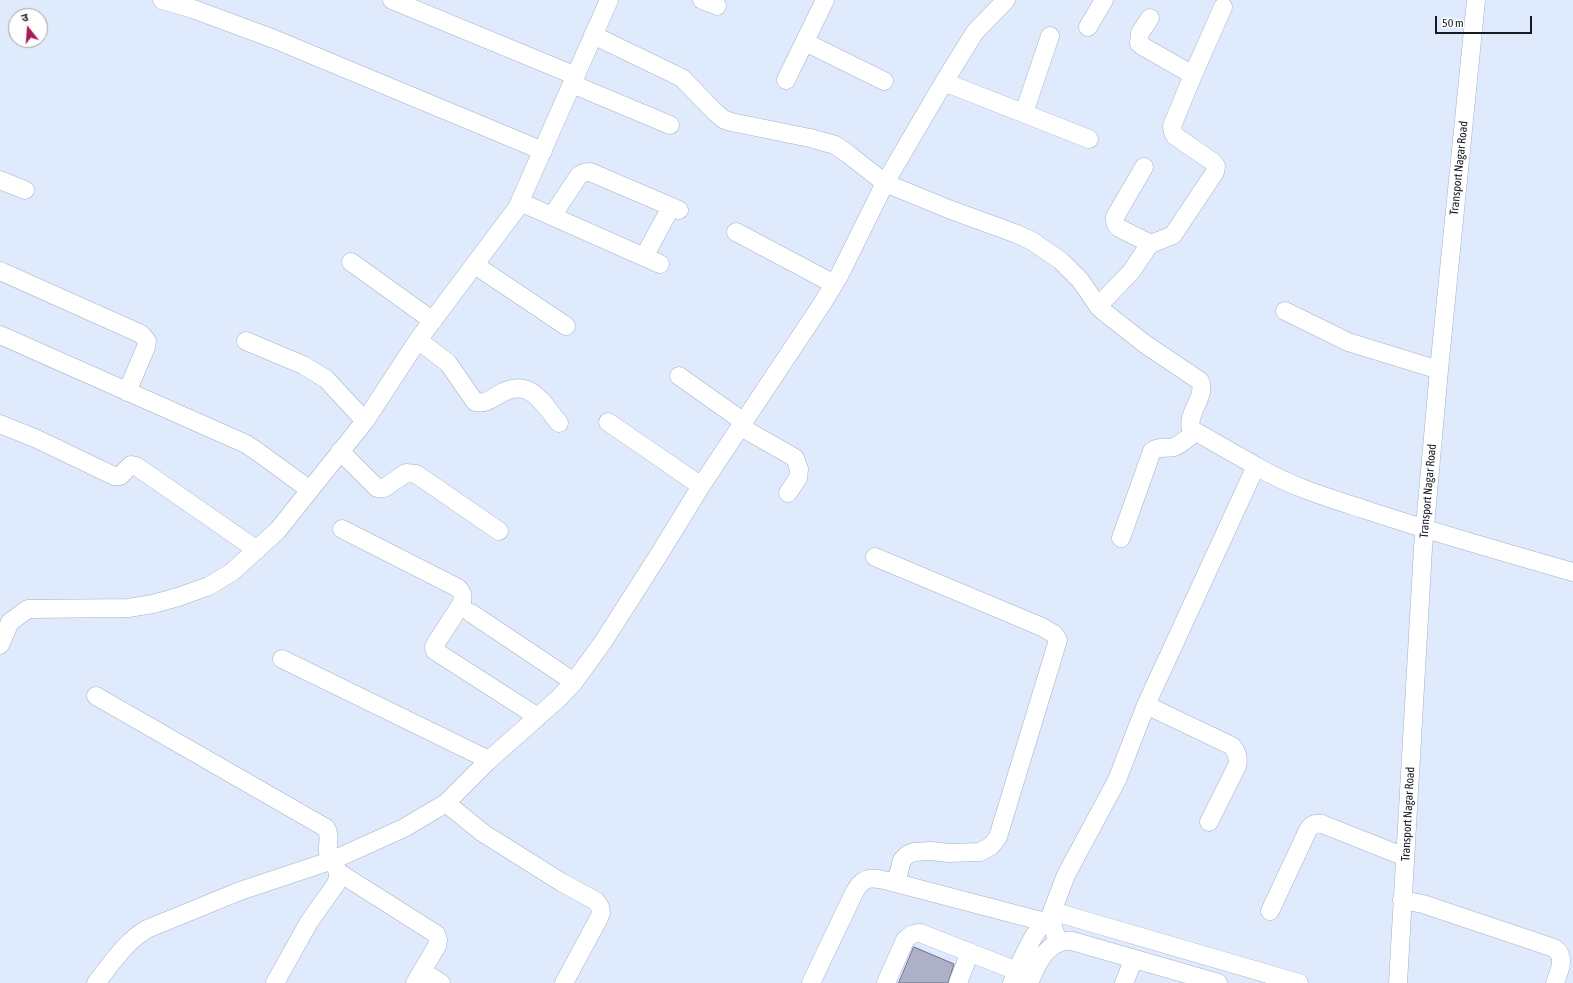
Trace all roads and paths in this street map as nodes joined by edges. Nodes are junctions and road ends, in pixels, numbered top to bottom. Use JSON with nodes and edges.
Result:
{"nodes":[{"id":1,"x":162,"y":0,"type":"edge"},
{"id":2,"x":392,"y":0,"type":"edge"},
{"id":3,"x":609,"y":0,"type":"edge"},
{"id":4,"x":826,"y":0,"type":"edge"},
{"id":5,"x":1104,"y":0,"type":"edge"},
{"id":6,"x":1476,"y":0,"type":"edge"},
{"id":7,"x":996,"y":2,"type":"edge"},
{"id":8,"x":1223,"y":7,"type":"dead end"},
{"id":9,"x":1150,"y":18,"type":"dead end"},
{"id":10,"x":1088,"y":27,"type":"dead end"},
{"id":11,"x":593,"y":35,"type":"junction"},
{"id":12,"x":1050,"y":36,"type":"dead end"},
{"id":13,"x":805,"y":42,"type":"junction"},
{"id":14,"x":1193,"y":74,"type":"junction"},
{"id":15,"x":574,"y":80,"type":"junction"},
{"id":16,"x":786,"y":80,"type":"dead end"},
{"id":17,"x":884,"y":81,"type":"dead end"},
{"id":18,"x":944,"y":82,"type":"junction"},
{"id":19,"x":1024,"y":113,"type":"junction"},
{"id":20,"x":670,"y":125,"type":"dead end"},
{"id":21,"x":1089,"y":139,"type":"dead end"},
{"id":22,"x":543,"y":152,"type":"junction"},
{"id":23,"x":1144,"y":167,"type":"dead end"},
{"id":24,"x":0,"y":180,"type":"edge"},
{"id":25,"x":885,"y":183,"type":"junction"},
{"id":26,"x":25,"y":190,"type":"dead end"},
{"id":27,"x":520,"y":202,"type":"junction"},
{"id":28,"x":552,"y":216,"type":"junction"},
{"id":29,"x":736,"y":232,"type":"dead end"},
{"id":30,"x":1151,"y":244,"type":"junction"},
{"id":31,"x":351,"y":262,"type":"dead end"},
{"id":32,"x":475,"y":265,"type":"junction"},
{"id":33,"x":0,"y":271,"type":"edge"},
{"id":34,"x":834,"y":284,"type":"junction"},
{"id":35,"x":1098,"y":306,"type":"junction"},
{"id":36,"x":1285,"y":311,"type":"dead end"},
{"id":37,"x":433,"y":321,"type":"junction"},
{"id":38,"x":566,"y":326,"type":"dead end"},
{"id":39,"x":0,"y":335,"type":"edge"},
{"id":40,"x":418,"y":340,"type":"junction"},
{"id":41,"x":246,"y":341,"type":"dead end"},
{"id":42,"x":1439,"y":370,"type":"junction"},
{"id":43,"x":679,"y":376,"type":"dead end"},
{"id":44,"x":126,"y":392,"type":"junction"},
{"id":45,"x":365,"y":421,"type":"junction"},
{"id":46,"x":608,"y":422,"type":"dead end"},
{"id":47,"x":560,"y":423,"type":"dead end"},
{"id":48,"x":0,"y":424,"type":"edge"},
{"id":49,"x":742,"y":424,"type":"junction"},
{"id":50,"x":1195,"y":432,"type":"junction"},
{"id":51,"x":340,"y":451,"type":"junction"},
{"id":52,"x":1256,"y":466,"type":"junction"},
{"id":53,"x":701,"y":486,"type":"junction"},
{"id":54,"x":310,"y":490,"type":"junction"},
{"id":55,"x":788,"y":493,"type":"dead end"},
{"id":56,"x":342,"y":529,"type":"dead end"},
{"id":57,"x":1426,"y":530,"type":"junction"},
{"id":58,"x":499,"y":531,"type":"dead end"},
{"id":59,"x":1121,"y":538,"type":"dead end"},
{"id":60,"x":257,"y":550,"type":"junction"},
{"id":61,"x":875,"y":557,"type":"dead end"},
{"id":62,"x":1573,"y":572,"type":"edge"},
{"id":63,"x":472,"y":613,"type":"dead end"},
{"id":64,"x":0,"y":645,"type":"edge"},
{"id":65,"x":282,"y":659,"type":"dead end"},
{"id":66,"x":574,"y":682,"type":"junction"},
{"id":67,"x":96,"y":696,"type":"dead end"},
{"id":68,"x":1146,"y":705,"type":"junction"},
{"id":69,"x":538,"y":717,"type":"junction"},
{"id":70,"x":489,"y":760,"type":"junction"},
{"id":71,"x":446,"y":803,"type":"junction"},
{"id":72,"x":1209,"y":822,"type":"dead end"},
{"id":73,"x":1406,"y":857,"type":"junction"},
{"id":74,"x":336,"y":866,"type":"junction"},
{"id":75,"x":896,"y":883,"type":"junction"},
{"id":76,"x":1402,"y":900,"type":"junction"},
{"id":77,"x":1270,"y":911,"type":"dead end"},
{"id":78,"x":1048,"y":920,"type":"junction"},
{"id":79,"x":1058,"y":943,"type":"junction"},
{"id":80,"x":970,"y":952,"type":"junction"},
{"id":81,"x":1134,"y":959,"type":"junction"},
{"id":82,"x":1231,"y":963,"type":"junction"},
{"id":83,"x":419,"y":977,"type":"edge"},
{"id":84,"x":1019,"y":979,"type":"edge"},
{"id":85,"x":96,"y":983,"type":"edge"},
{"id":86,"x":275,"y":983,"type":"edge"},
{"id":87,"x":441,"y":983,"type":"edge"},
{"id":88,"x":564,"y":983,"type":"edge"},
{"id":89,"x":811,"y":983,"type":"edge"},
{"id":90,"x":886,"y":983,"type":"edge"},
{"id":91,"x":958,"y":983,"type":"edge"},
{"id":92,"x":1124,"y":983,"type":"edge"},
{"id":93,"x":1218,"y":983,"type":"edge"},
{"id":94,"x":1299,"y":983,"type":"edge"},
{"id":95,"x":1398,"y":983,"type":"edge"},
{"id":96,"x":1555,"y":983,"type":"edge"}],
"edges":[{"from":1,"to":22,"type":"street"},
{"from":2,"to":15,"type":"street"},
{"from":3,"to":11,"type":"street"},
{"from":4,"to":13,"type":"street"},
{"from":5,"to":10,"type":"street"},
{"from":6,"to":42,"type":"street","name":"Transport Nagar Road"},
{"from":7,"to":18,"type":"street"},
{"from":8,"to":14,"type":"street"},
{"from":9,"to":14,"type":"street"},
{"from":11,"to":15,"type":"street"},
{"from":11,"to":25,"type":"street"},
{"from":12,"to":19,"type":"street"},
{"from":13,"to":16,"type":"street"},
{"from":13,"to":17,"type":"street"},
{"from":14,"to":30,"type":"street"},
{"from":15,"to":20,"type":"street"},
{"from":15,"to":22,"type":"street"},
{"from":18,"to":19,"type":"street"},
{"from":18,"to":25,"type":"street"},
{"from":19,"to":21,"type":"street"},
{"from":22,"to":27,"type":"street"},
{"from":23,"to":30,"type":"street"},
{"from":24,"to":26,"type":"street"},
{"from":25,"to":34,"type":"street"},
{"from":25,"to":35,"type":"street"},
{"from":27,"to":28,"type":"street"},
{"from":27,"to":32,"type":"street"},
{"from":28,"to":28,"type":"street"},
{"from":29,"to":34,"type":"street"},
{"from":30,"to":35,"type":"street"},
{"from":31,"to":37,"type":"street"},
{"from":32,"to":37,"type":"street"},
{"from":32,"to":38,"type":"street"},
{"from":33,"to":44,"type":"street"},
{"from":34,"to":49,"type":"street"},
{"from":35,"to":50,"type":"street"},
{"from":36,"to":42,"type":"street"},
{"from":37,"to":40,"type":"street"},
{"from":39,"to":44,"type":"street"},
{"from":40,"to":45,"type":"street"},
{"from":40,"to":47,"type":"street"},
{"from":41,"to":45,"type":"street"},
{"from":42,"to":57,"type":"street","name":"Transport Nagar Road"},
{"from":43,"to":49,"type":"street"},
{"from":44,"to":54,"type":"street"},
{"from":45,"to":51,"type":"street"},
{"from":46,"to":53,"type":"street"},
{"from":48,"to":60,"type":"street"},
{"from":49,"to":53,"type":"street"},
{"from":49,"to":55,"type":"street"},
{"from":50,"to":52,"type":"street"},
{"from":50,"to":59,"type":"street"},
{"from":51,"to":54,"type":"street"},
{"from":51,"to":58,"type":"street"},
{"from":52,"to":57,"type":"street"},
{"from":52,"to":68,"type":"street"},
{"from":53,"to":66,"type":"street"},
{"from":54,"to":60,"type":"street"},
{"from":56,"to":69,"type":"street"},
{"from":57,"to":62,"type":"street"},
{"from":57,"to":73,"type":"street","name":"Transport Nagar Road"},
{"from":60,"to":64,"type":"street"},
{"from":61,"to":75,"type":"street"},
{"from":63,"to":66,"type":"street"},
{"from":65,"to":70,"type":"street"},
{"from":66,"to":69,"type":"street"},
{"from":67,"to":74,"type":"street"},
{"from":68,"to":72,"type":"street"},
{"from":68,"to":78,"type":"street"},
{"from":69,"to":70,"type":"street"},
{"from":70,"to":71,"type":"street"},
{"from":71,"to":74,"type":"street"},
{"from":71,"to":88,"type":"street"},
{"from":73,"to":76,"type":"street","name":"Transport Nagar Road"},
{"from":73,"to":77,"type":"street"},
{"from":74,"to":83,"type":"street"},
{"from":74,"to":85,"type":"street"},
{"from":74,"to":86,"type":"street"},
{"from":75,"to":78,"type":"street"},
{"from":75,"to":89,"type":"street"},
{"from":76,"to":95,"type":"street","name":"Transport Nagar Road"},
{"from":76,"to":96,"type":"street"},
{"from":78,"to":79,"type":"street"},
{"from":78,"to":82,"type":"street"},
{"from":78,"to":84,"type":"street"},
{"from":79,"to":81,"type":"street"},
{"from":79,"to":84,"type":"street"},
{"from":80,"to":84,"type":"street"},
{"from":80,"to":90,"type":"street"},
{"from":80,"to":91,"type":"street"},
{"from":81,"to":92,"type":"street"},
{"from":81,"to":93,"type":"street"},
{"from":82,"to":93,"type":"street"},
{"from":82,"to":94,"type":"street"},
{"from":83,"to":87,"type":"street"}]}
